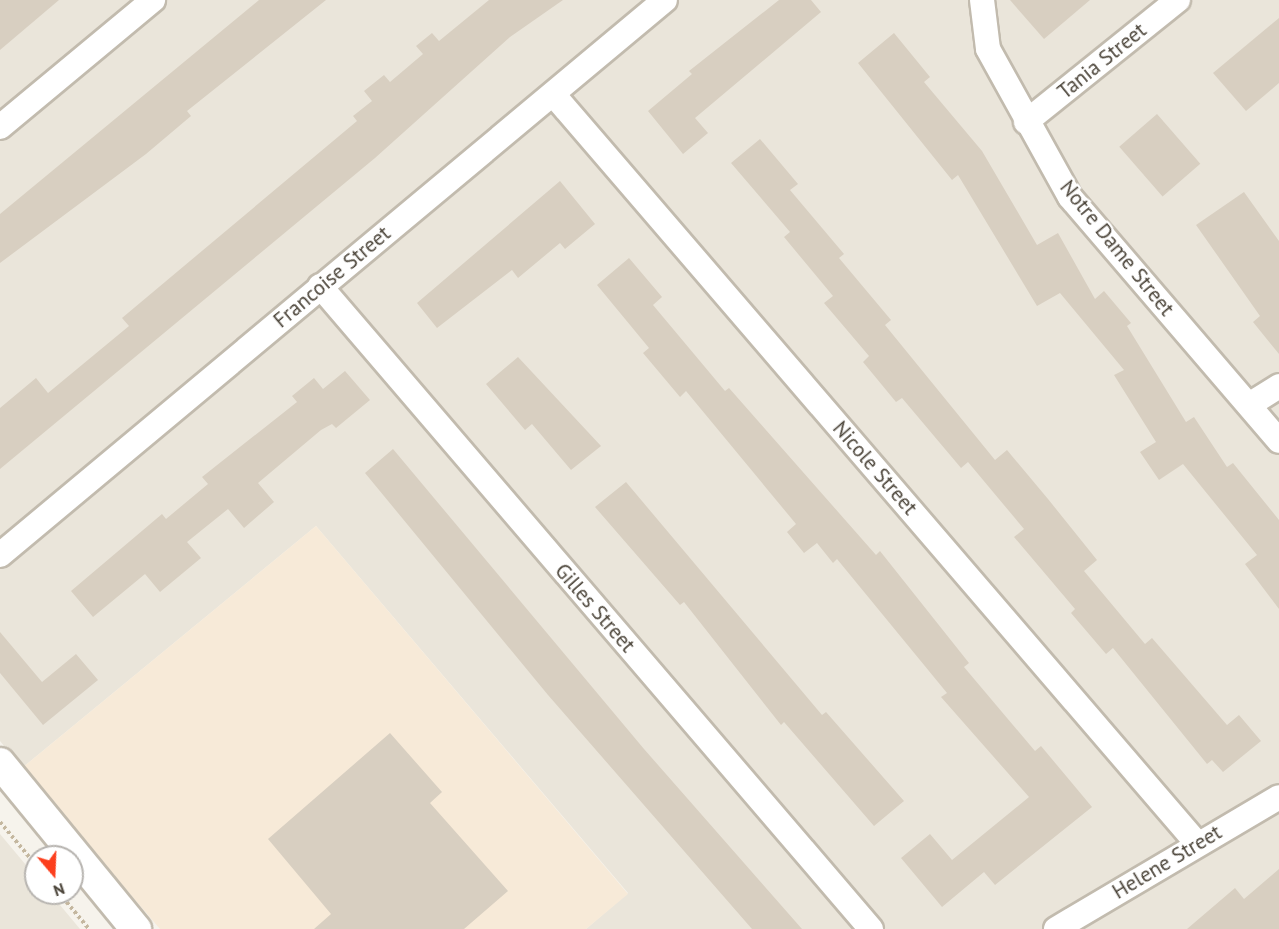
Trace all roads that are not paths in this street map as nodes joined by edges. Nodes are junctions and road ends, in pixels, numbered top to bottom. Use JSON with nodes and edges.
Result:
{"nodes":[{"id":1,"x":153,"y":0,"type":"edge"},
{"id":2,"x":664,"y":0,"type":"edge"},
{"id":3,"x":982,"y":0,"type":"edge"},
{"id":4,"x":1178,"y":0,"type":"edge"},
{"id":5,"x":553,"y":94,"type":"junction"},
{"id":6,"x":1026,"y":122,"type":"junction"},
{"id":7,"x":0,"y":127,"type":"edge"},
{"id":8,"x":320,"y":286,"type":"junction"},
{"id":9,"x":1279,"y":386,"type":"edge"},
{"id":10,"x":1249,"y":405,"type":"junction"},
{"id":11,"x":1279,"y":441,"type":"edge"},
{"id":12,"x":0,"y":555,"type":"edge"},
{"id":13,"x":0,"y":763,"type":"edge"},
{"id":14,"x":1279,"y":797,"type":"edge"},
{"id":15,"x":1196,"y":842,"type":"junction"},
{"id":16,"x":136,"y":929,"type":"edge"},
{"id":17,"x":871,"y":929,"type":"edge"},
{"id":18,"x":1056,"y":929,"type":"edge"}],
"edges":[{"from":1,"to":7,"type":"street"},
{"from":2,"to":5,"type":"street","name":"Francoise Street"},
{"from":3,"to":6,"type":"street","name":"Notre Dame Street"},
{"from":4,"to":6,"type":"street","name":"Tania Street"},
{"from":5,"to":8,"type":"street","name":"Francoise Street"},
{"from":5,"to":15,"type":"street","name":"Nicole Street"},
{"from":6,"to":10,"type":"street","name":"Notre Dame Street"},
{"from":8,"to":12,"type":"street","name":"Francoise Street"},
{"from":8,"to":17,"type":"street","name":"Gilles Street"},
{"from":9,"to":10,"type":"street"},
{"from":10,"to":11,"type":"street","name":"Notre Dame Street"},
{"from":13,"to":16,"type":"street"},
{"from":14,"to":15,"type":"street","name":"Helene Street"},
{"from":15,"to":18,"type":"street","name":"Helene Street"}]}
